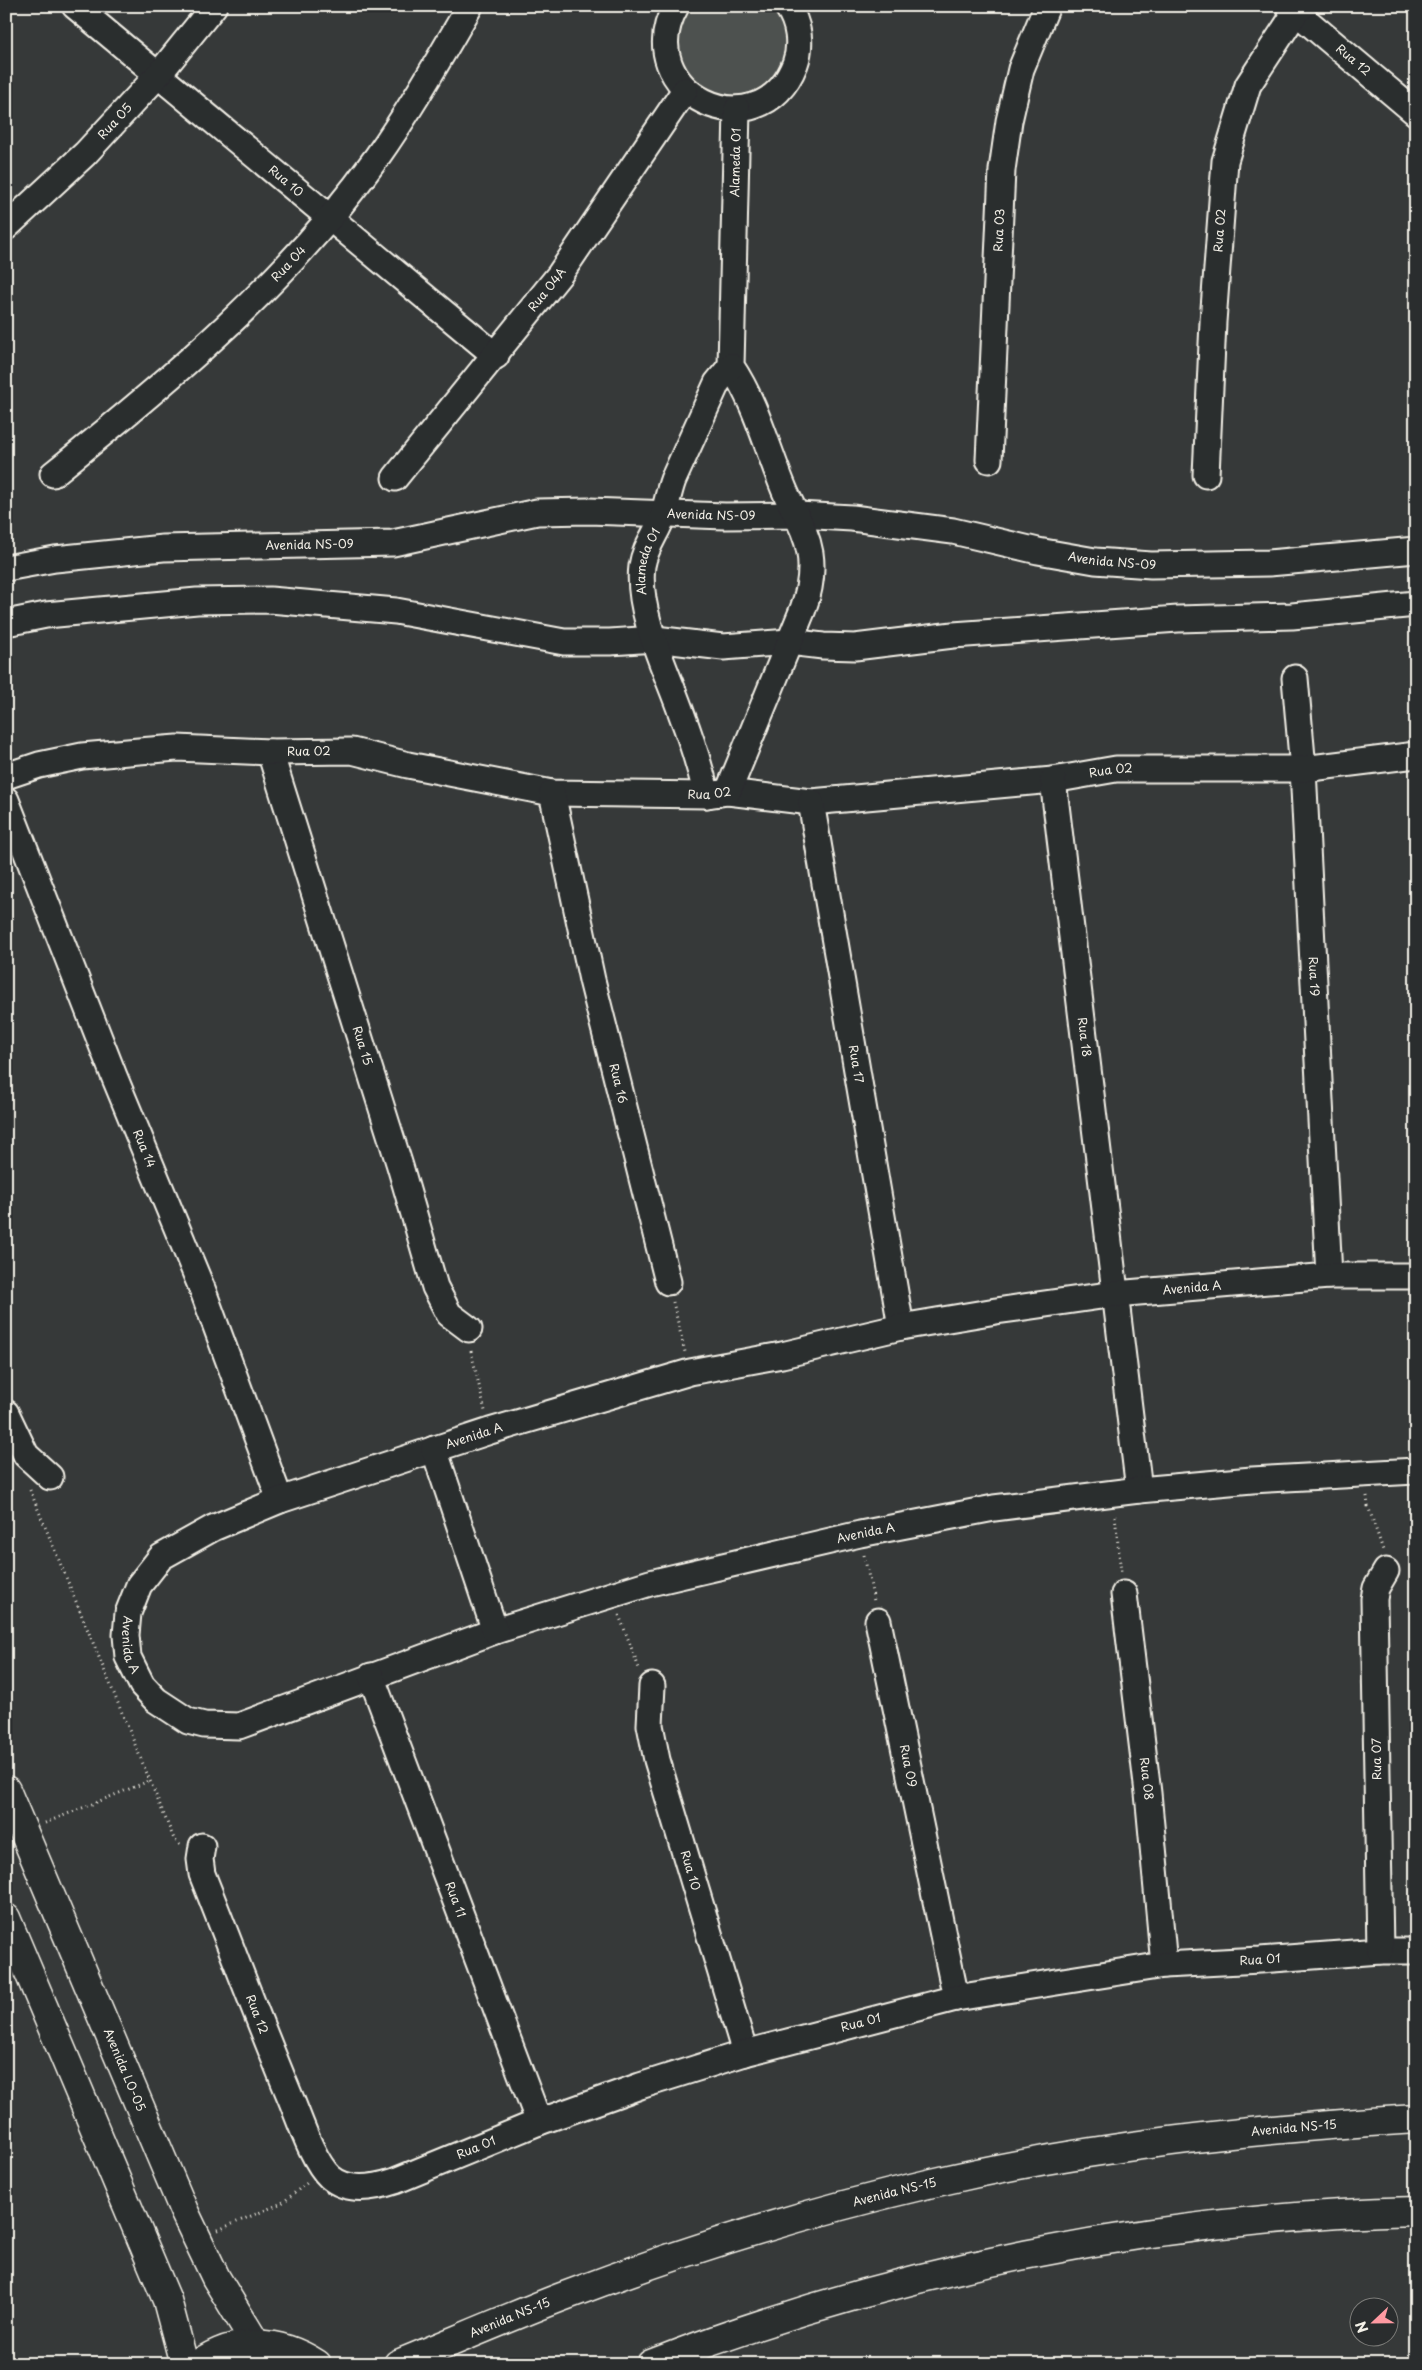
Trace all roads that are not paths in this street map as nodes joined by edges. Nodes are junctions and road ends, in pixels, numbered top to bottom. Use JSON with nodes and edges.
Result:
{"nodes":[{"id":1,"x":75,"y":6,"type":"edge"},
{"id":2,"x":214,"y":6,"type":"edge"},
{"id":3,"x":470,"y":6,"type":"edge"},
{"id":4,"x":787,"y":6,"type":"edge"},
{"id":5,"x":1048,"y":6,"type":"edge"},
{"id":6,"x":675,"y":7,"type":"edge"},
{"id":7,"x":1296,"y":8,"type":"edge"},
{"id":8,"x":158,"y":74,"type":"junction"},
{"id":9,"x":685,"y":90,"type":"junction"},
{"id":10,"x":737,"y":109,"type":"junction"},
{"id":11,"x":1416,"y":113,"type":"edge"},
{"id":12,"x":328,"y":219,"type":"junction"},
{"id":13,"x":6,"y":227,"type":"edge"},
{"id":14,"x":496,"y":356,"type":"junction"},
{"id":15,"x":731,"y":366,"type":"junction"},
{"id":16,"x":989,"y":460,"type":"dead end"},
{"id":17,"x":53,"y":474,"type":"dead end"},
{"id":18,"x":1206,"y":475,"type":"dead end"},
{"id":19,"x":395,"y":478,"type":"dead end"},
{"id":20,"x":664,"y":514,"type":"junction"},
{"id":21,"x":798,"y":516,"type":"junction"},
{"id":22,"x":1416,"y":550,"type":"edge"},
{"id":23,"x":6,"y":568,"type":"edge"},
{"id":24,"x":1416,"y":604,"type":"edge"},
{"id":25,"x":6,"y":623,"type":"edge"},
{"id":26,"x":655,"y":639,"type":"junction"},
{"id":27,"x":789,"y":642,"type":"junction"},
{"id":28,"x":1295,"y":678,"type":"dead end"},
{"id":29,"x":270,"y":752,"type":"junction"},
{"id":30,"x":1416,"y":755,"type":"edge"},
{"id":31,"x":1303,"y":769,"type":"junction"},
{"id":32,"x":6,"y":776,"type":"edge"},
{"id":33,"x":1053,"y":780,"type":"junction"},
{"id":34,"x":552,"y":793,"type":"junction"},
{"id":35,"x":718,"y":793,"type":"junction"},
{"id":36,"x":6,"y":800,"type":"edge"},
{"id":37,"x":811,"y":802,"type":"junction"},
{"id":38,"x":1329,"y":1276,"type":"junction"},
{"id":39,"x":1416,"y":1276,"type":"edge"},
{"id":40,"x":668,"y":1282,"type":"road end"},
{"id":41,"x":1115,"y":1294,"type":"junction"},
{"id":42,"x":901,"y":1327,"type":"junction"},
{"id":43,"x":469,"y":1328,"type":"road end"},
{"id":44,"x":6,"y":1413,"type":"edge"},
{"id":45,"x":434,"y":1449,"type":"junction"},
{"id":46,"x":1416,"y":1471,"type":"edge"},
{"id":47,"x":50,"y":1477,"type":"dead end"},
{"id":48,"x":1139,"y":1490,"type":"junction"},
{"id":49,"x":280,"y":1500,"type":"junction"},
{"id":50,"x":1386,"y":1571,"type":"road end"},
{"id":51,"x":1124,"y":1594,"type":"road end"},
{"id":52,"x":878,"y":1621,"type":"road end"},
{"id":53,"x":495,"y":1632,"type":"junction"},
{"id":54,"x":371,"y":1676,"type":"junction"},
{"id":55,"x":652,"y":1686,"type":"road end"},
{"id":56,"x":6,"y":1790,"type":"edge"},
{"id":57,"x":201,"y":1852,"type":"road end"},
{"id":58,"x":6,"y":1918,"type":"edge"},
{"id":59,"x":1380,"y":1950,"type":"junction"},
{"id":60,"x":1416,"y":1951,"type":"edge"},
{"id":61,"x":1164,"y":1965,"type":"junction"},
{"id":62,"x":956,"y":1998,"type":"junction"},
{"id":63,"x":745,"y":2053,"type":"junction"},
{"id":64,"x":1416,"y":2119,"type":"edge"},
{"id":65,"x":539,"y":2122,"type":"junction"},
{"id":66,"x":326,"y":2172,"type":"joint"},
{"id":67,"x":1416,"y":2211,"type":"edge"},
{"id":68,"x":256,"y":2344,"type":"junction"},
{"id":69,"x":184,"y":2364,"type":"edge"},
{"id":70,"x":198,"y":2364,"type":"edge"},
{"id":71,"x":317,"y":2364,"type":"edge"},
{"id":72,"x":398,"y":2364,"type":"edge"},
{"id":73,"x":651,"y":2364,"type":"edge"}],
"edges":[{"from":1,"to":8,"type":"street","name":"Rua 10"},
{"from":2,"to":8,"type":"street","name":"Rua 05"},
{"from":3,"to":12,"type":"street","name":"Rua 04"},
{"from":4,"to":10,"type":"street"},
{"from":5,"to":16,"type":"street","name":"Rua 03"},
{"from":6,"to":9,"type":"street"},
{"from":7,"to":11,"type":"street","name":"Rua 12"},
{"from":7,"to":18,"type":"street","name":"Rua 02"},
{"from":8,"to":12,"type":"street","name":"Rua 10"},
{"from":8,"to":13,"type":"street","name":"Rua 05"},
{"from":9,"to":10,"type":"street"},
{"from":9,"to":14,"type":"street","name":"Rua 04A"},
{"from":10,"to":15,"type":"street","name":"Alameda 01"},
{"from":12,"to":14,"type":"street","name":"Rua 10"},
{"from":12,"to":17,"type":"street","name":"Rua 04"},
{"from":14,"to":19,"type":"street","name":"Rua 04A"},
{"from":15,"to":20,"type":"street","name":"Alameda 01"},
{"from":15,"to":21,"type":"street"},
{"from":20,"to":21,"type":"street","name":"Avenida NS-09"},
{"from":20,"to":23,"type":"street","name":"Avenida NS-09"},
{"from":20,"to":26,"type":"street","name":"Alameda 01"},
{"from":21,"to":22,"type":"street","name":"Avenida NS-09"},
{"from":21,"to":27,"type":"street"},
{"from":24,"to":27,"type":"street"},
{"from":25,"to":26,"type":"street"},
{"from":26,"to":27,"type":"street"},
{"from":26,"to":35,"type":"street","name":"Alameda 01"},
{"from":27,"to":35,"type":"street"},
{"from":28,"to":31,"type":"street","name":"Rua 19"},
{"from":29,"to":32,"type":"street","name":"Rua 02"},
{"from":29,"to":34,"type":"street","name":"Rua 02"},
{"from":29,"to":43,"type":"street","name":"Rua 15"},
{"from":30,"to":31,"type":"street","name":"Rua 02"},
{"from":31,"to":33,"type":"street","name":"Rua 02"},
{"from":31,"to":38,"type":"street","name":"Rua 19"},
{"from":33,"to":37,"type":"street","name":"Rua 02"},
{"from":33,"to":41,"type":"street","name":"Rua 18"},
{"from":34,"to":35,"type":"street","name":"Rua 02"},
{"from":34,"to":40,"type":"street","name":"Rua 16"},
{"from":35,"to":37,"type":"street","name":"Rua 02"},
{"from":36,"to":49,"type":"street","name":"Rua 14"},
{"from":37,"to":42,"type":"street","name":"Rua 17"},
{"from":38,"to":39,"type":"street","name":"Avenida A"},
{"from":38,"to":41,"type":"street","name":"Avenida A"},
{"from":41,"to":42,"type":"street","name":"Avenida A"},
{"from":41,"to":48,"type":"street","name":"Rua 18"},
{"from":42,"to":45,"type":"street","name":"Avenida A"},
{"from":44,"to":47,"type":"street"},
{"from":45,"to":49,"type":"street","name":"Avenida A"},
{"from":45,"to":53,"type":"street"},
{"from":46,"to":48,"type":"street","name":"Avenida A"},
{"from":48,"to":53,"type":"street","name":"Avenida A"},
{"from":49,"to":54,"type":"street","name":"Avenida A"},
{"from":50,"to":59,"type":"street","name":"Rua 07"},
{"from":51,"to":61,"type":"street","name":"Rua 08"},
{"from":52,"to":62,"type":"street","name":"Rua 09"},
{"from":53,"to":54,"type":"street","name":"Avenida A"},
{"from":54,"to":65,"type":"street","name":"Rua 11"},
{"from":55,"to":63,"type":"street","name":"Rua 10"},
{"from":56,"to":68,"type":"main road","name":"Avenida LO-05"},
{"from":57,"to":66,"type":"street","name":"Rua 12"},
{"from":58,"to":69,"type":"main road"},
{"from":59,"to":60,"type":"street","name":"Rua 01"},
{"from":59,"to":61,"type":"street","name":"Rua 01"},
{"from":61,"to":62,"type":"street","name":"Rua 01"},
{"from":62,"to":63,"type":"street","name":"Rua 01"},
{"from":63,"to":65,"type":"street","name":"Rua 01"},
{"from":64,"to":72,"type":"main road","name":"Avenida NS-15"},
{"from":65,"to":66,"type":"street","name":"Rua 01"},
{"from":67,"to":73,"type":"main road"},
{"from":68,"to":70,"type":"main road"},
{"from":68,"to":71,"type":"main road"}]}
